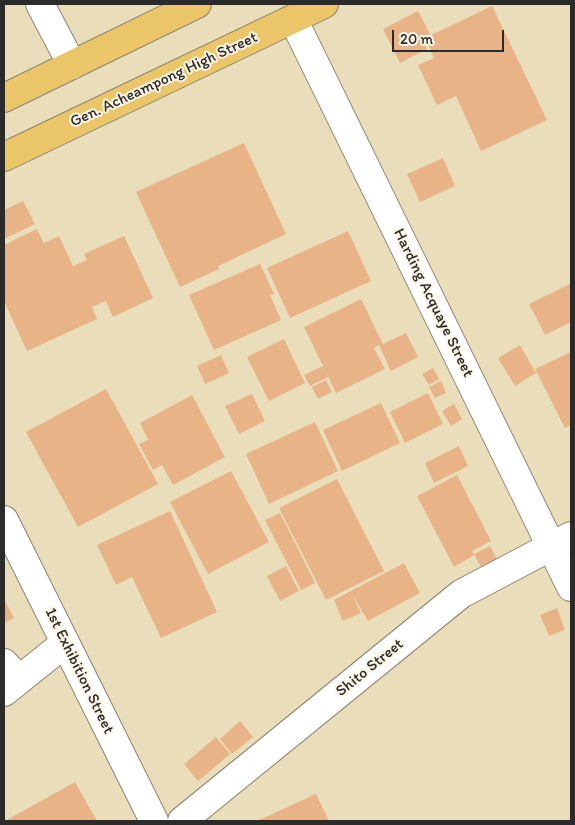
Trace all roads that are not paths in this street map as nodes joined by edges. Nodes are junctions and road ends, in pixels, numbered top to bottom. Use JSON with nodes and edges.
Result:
{"nodes":[{"id":1,"x":40,"y":4,"type":"edge"},
{"id":2,"x":197,"y":4,"type":"edge"},
{"id":3,"x":324,"y":4,"type":"edge"},
{"id":4,"x":293,"y":19,"type":"junction"},
{"id":5,"x":72,"y":65,"type":"junction"},
{"id":6,"x":4,"y":98,"type":"edge"},
{"id":7,"x":4,"y":157,"type":"edge"},
{"id":8,"x":4,"y":520,"type":"edge"},
{"id":9,"x":562,"y":540,"type":"edge"},
{"id":10,"x":571,"y":587,"type":"edge"},
{"id":11,"x":65,"y":643,"type":"junction"},
{"id":12,"x":9,"y":678,"type":"edge"},
{"id":13,"x":154,"y":821,"type":"edge"},
{"id":14,"x":182,"y":821,"type":"edge"}],
"edges":[{"from":1,"to":5,"type":"street"},
{"from":2,"to":5,"type":"main road"},
{"from":3,"to":4,"type":"main road","name":"Gen. Acheampong High Street"},
{"from":4,"to":7,"type":"main road","name":"Gen. Acheampong High Street"},
{"from":4,"to":9,"type":"street","name":"Harding Acquaye Street"},
{"from":5,"to":6,"type":"main road"},
{"from":8,"to":11,"type":"street","name":"1st Exhibition Street"},
{"from":9,"to":10,"type":"street","name":"Harding Acquaye Street"},
{"from":9,"to":14,"type":"street","name":"Shito Street"},
{"from":11,"to":12,"type":"street"},
{"from":11,"to":13,"type":"street","name":"1st Exhibition Street"}]}
